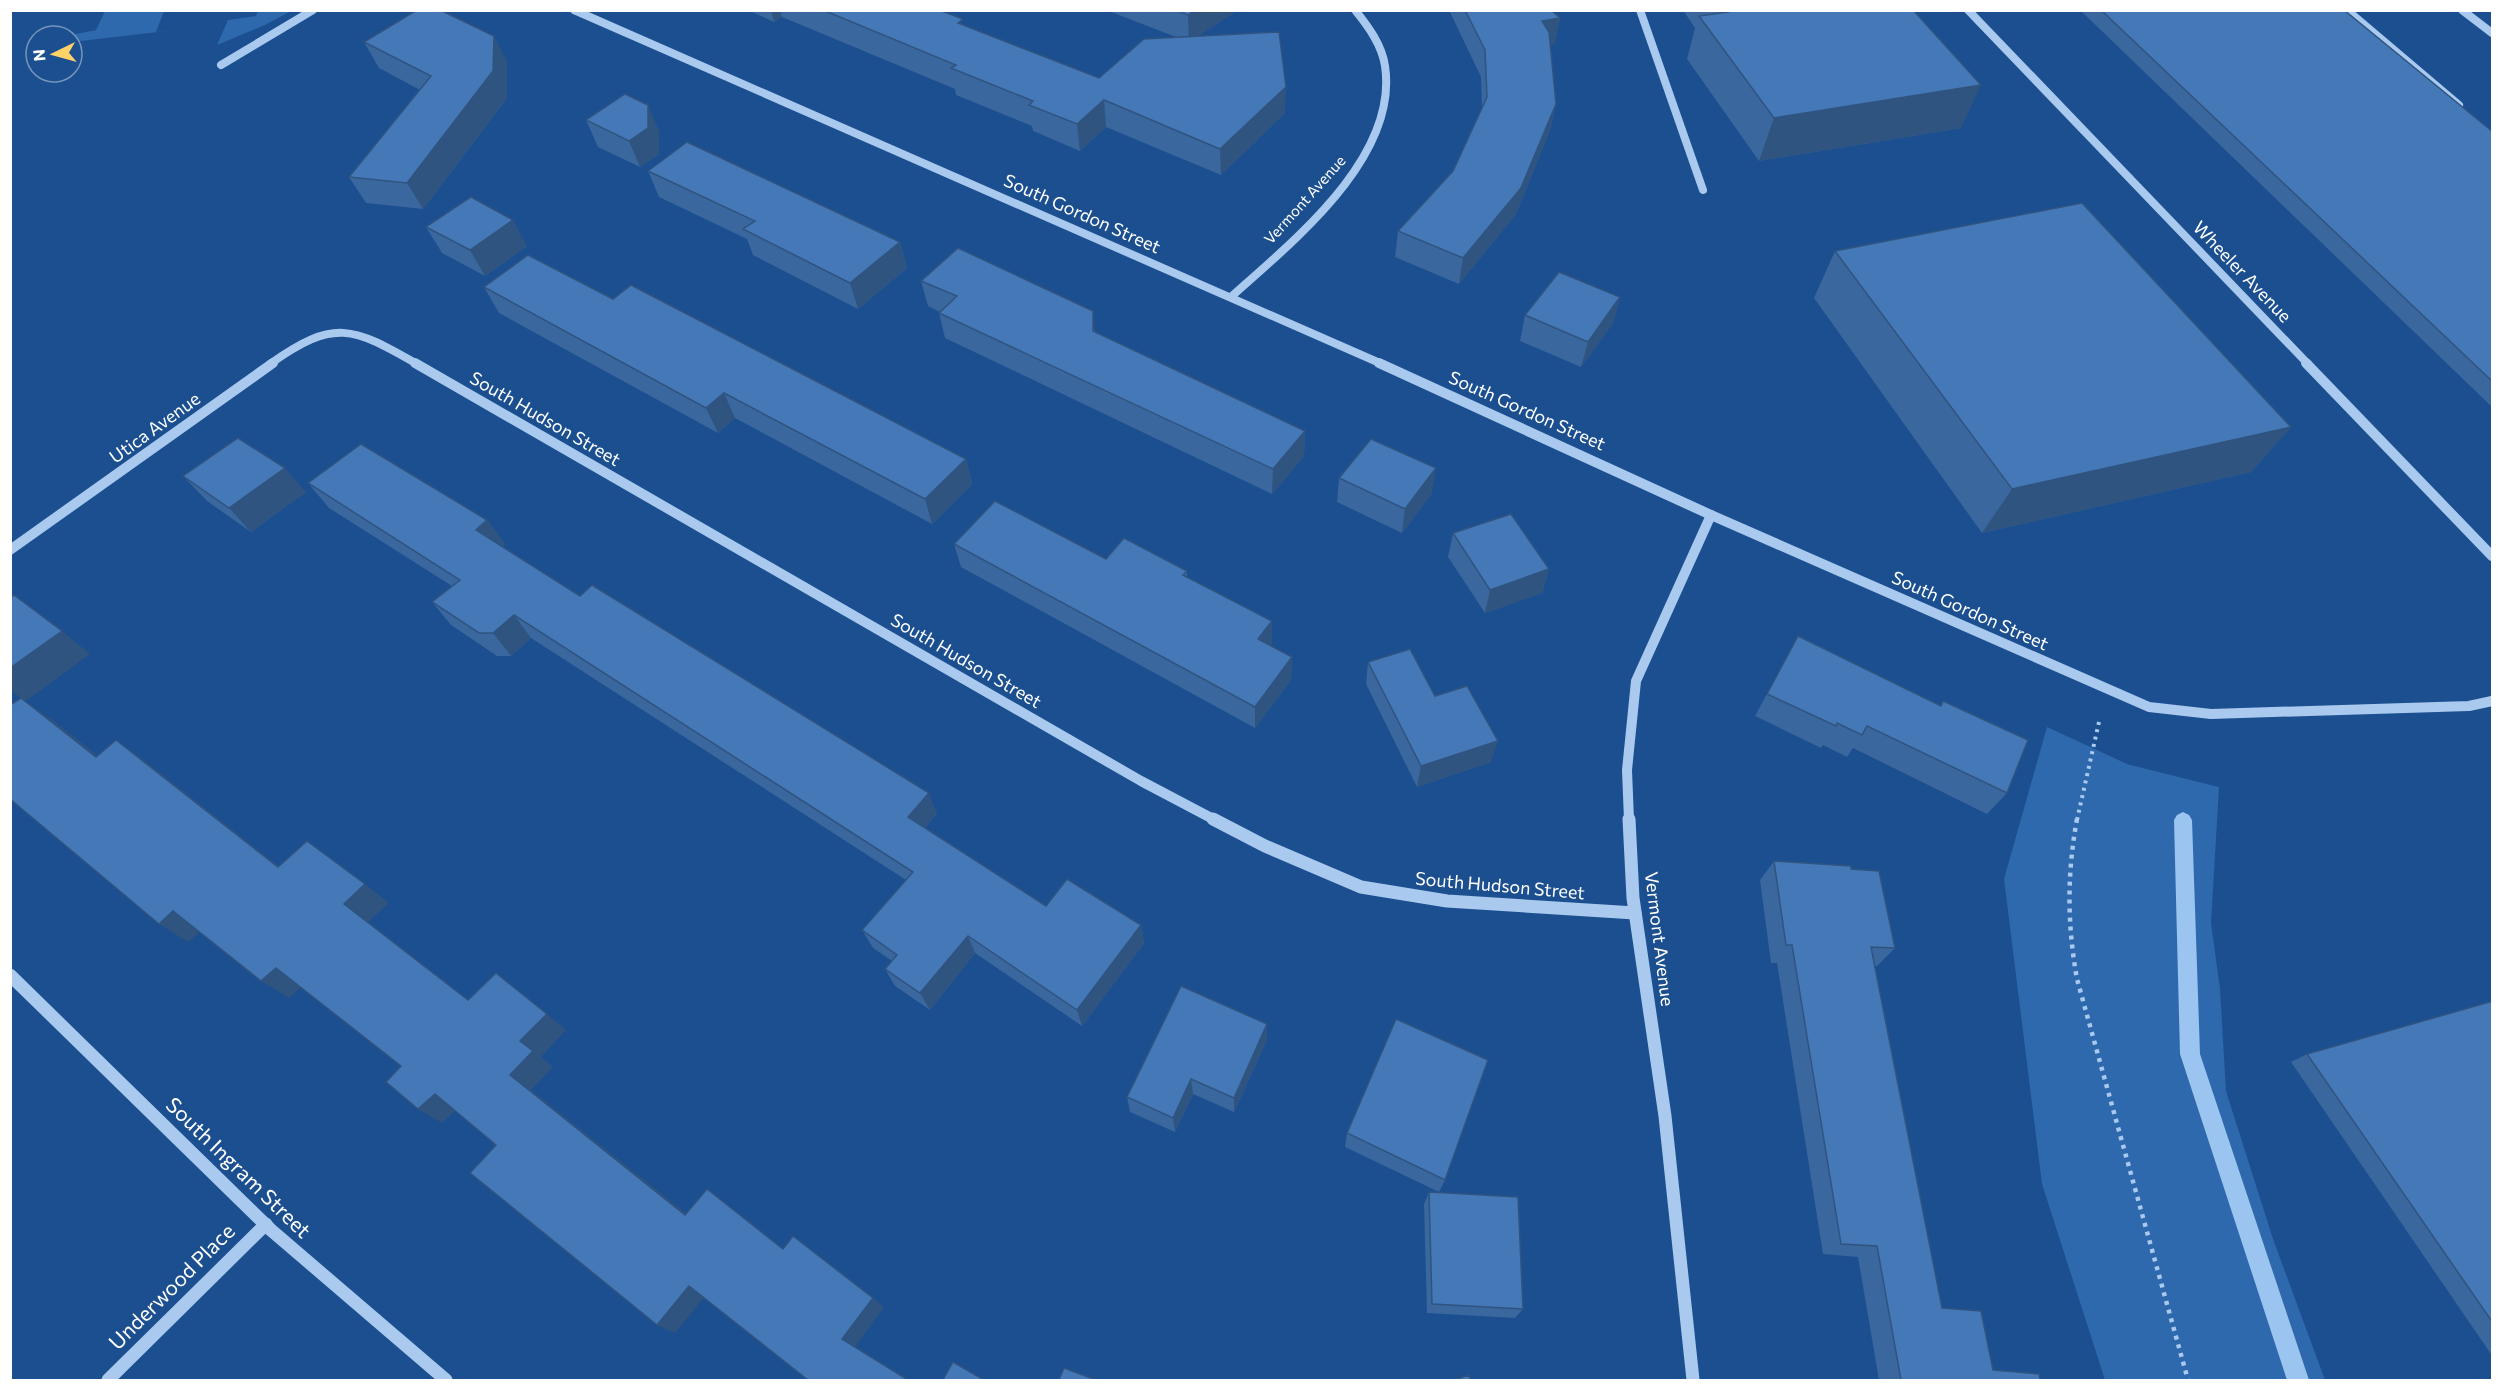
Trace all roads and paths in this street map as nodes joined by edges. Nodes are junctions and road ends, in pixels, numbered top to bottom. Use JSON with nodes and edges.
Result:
{"nodes":[{"id":1,"x":313,"y":10,"type":"edge"},
{"id":2,"x":574,"y":10,"type":"edge"},
{"id":3,"x":1355,"y":10,"type":"edge"},
{"id":4,"x":1640,"y":10,"type":"edge"},
{"id":5,"x":1968,"y":10,"type":"edge"},
{"id":6,"x":2347,"y":10,"type":"edge"},
{"id":7,"x":2462,"y":10,"type":"edge"},
{"id":8,"x":2493,"y":33,"type":"edge"},
{"id":9,"x":221,"y":65,"type":"dead end"},
{"id":10,"x":2465,"y":110,"type":"edge"},
{"id":11,"x":1703,"y":190,"type":"dead end"},
{"id":12,"x":1231,"y":297,"type":"junction"},
{"id":13,"x":319,"y":334,"type":"joint"},
{"id":14,"x":1710,"y":515,"type":"junction"},
{"id":15,"x":10,"y":550,"type":"edge"},
{"id":16,"x":2493,"y":556,"type":"edge"},
{"id":17,"x":2106,"y":688,"type":"junction"},
{"id":18,"x":2493,"y":701,"type":"edge"},
{"id":19,"x":1635,"y":913,"type":"junction"},
{"id":20,"x":10,"y":975,"type":"edge"},
{"id":21,"x":266,"y":1224,"type":"junction"},
{"id":22,"x":108,"y":1380,"type":"edge"},
{"id":23,"x":446,"y":1380,"type":"edge"},
{"id":24,"x":1693,"y":1380,"type":"edge"},
{"id":25,"x":2188,"y":1380,"type":"edge"}],
"edges":[{"from":1,"to":9,"type":"street"},
{"from":2,"to":12,"type":"street","name":"South Gordon Street"},
{"from":3,"to":12,"type":"street","name":"Vermont Avenue"},
{"from":4,"to":11,"type":"street"},
{"from":5,"to":16,"type":"street","name":"Wheeler Avenue"},
{"from":6,"to":10,"type":"street"},
{"from":7,"to":8,"type":"street"},
{"from":12,"to":14,"type":"street","name":"South Gordon Street"},
{"from":13,"to":15,"type":"street","name":"Utica Avenue"},
{"from":13,"to":19,"type":"street","name":"South Hudson Street"},
{"from":14,"to":17,"type":"street","name":"South Gordon Street"},
{"from":14,"to":19,"type":"street","name":"Vermont Avenue"},
{"from":17,"to":18,"type":"street","name":"South Gordon Street"},
{"from":17,"to":25,"type":"path"},
{"from":19,"to":24,"type":"street","name":"Vermont Avenue"},
{"from":20,"to":21,"type":"street","name":"South Ingram Street"},
{"from":21,"to":22,"type":"street","name":"Underwood Place"},
{"from":21,"to":23,"type":"street","name":"South Ingram Street"}]}
